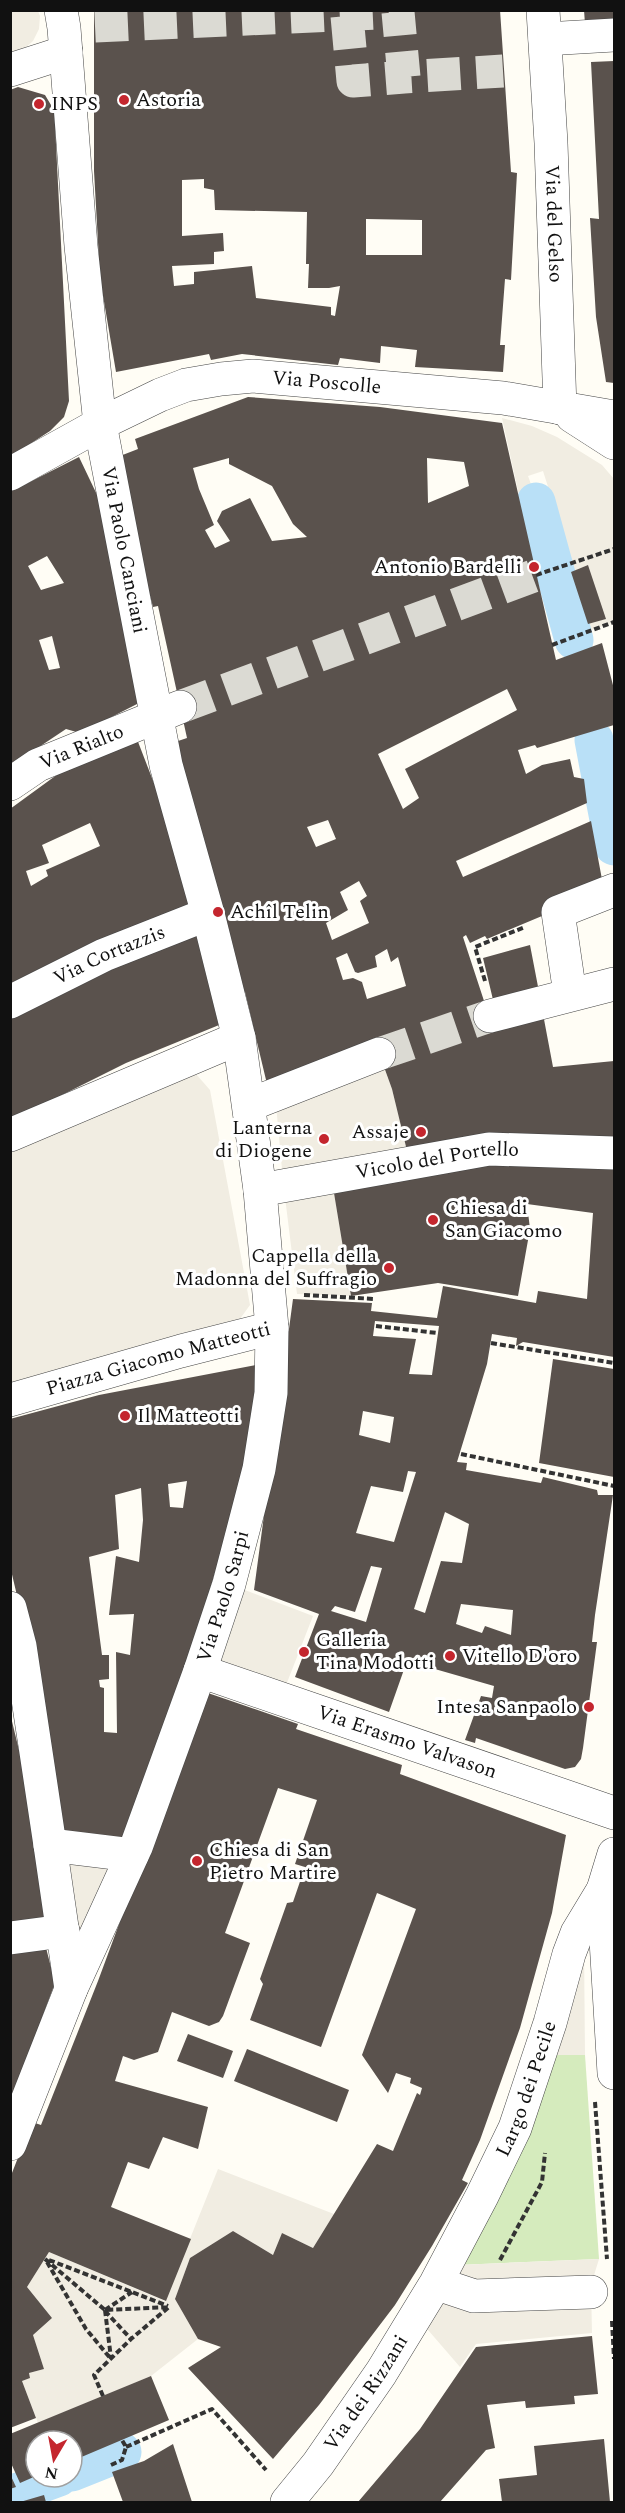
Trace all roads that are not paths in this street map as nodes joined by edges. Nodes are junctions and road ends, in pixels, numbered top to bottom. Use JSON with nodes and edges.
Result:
{"nodes":[{"id":1,"x":61,"y":10,"type":"edge"},
{"id":2,"x":544,"y":25,"type":"edge"},
{"id":3,"x":615,"y":34,"type":"edge"},
{"id":4,"x":66,"y":52,"type":"junction"},
{"id":5,"x":10,"y":70,"type":"edge"},
{"id":6,"x":560,"y":408,"type":"junction"},
{"id":7,"x":615,"y":417,"type":"edge"},
{"id":8,"x":100,"y":424,"type":"junction"},
{"id":9,"x":615,"y":443,"type":"edge"},
{"id":10,"x":10,"y":474,"type":"edge"},
{"id":11,"x":168,"y":712,"type":"junction"},
{"id":12,"x":10,"y":784,"type":"edge"},
{"id":13,"x":606,"y":893,"type":"edge"},
{"id":14,"x":208,"y":914,"type":"junction"},
{"id":15,"x":614,"y":984,"type":"edge"},
{"id":16,"x":570,"y":994,"type":"junction"},
{"id":17,"x":10,"y":1002,"type":"edge"},
{"id":18,"x":492,"y":1015,"type":"tunnel mouth"},
{"id":19,"x":239,"y":1038,"type":"junction"},
{"id":20,"x":379,"y":1054,"type":"tunnel mouth"},
{"id":21,"x":249,"y":1105,"type":"junction"},
{"id":22,"x":10,"y":1135,"type":"edge"},
{"id":23,"x":615,"y":1153,"type":"edge"},
{"id":24,"x":260,"y":1190,"type":"junction"},
{"id":25,"x":272,"y":1328,"type":"junction"},
{"id":26,"x":10,"y":1400,"type":"edge"},
{"id":27,"x":10,"y":1608,"type":"edge"},
{"id":28,"x":15,"y":1647,"type":"edge"},
{"id":29,"x":200,"y":1671,"type":"junction"},
{"id":30,"x":615,"y":1812,"type":"edge"},
{"id":31,"x":50,"y":1845,"type":"junction"},
{"id":32,"x":615,"y":1854,"type":"edge"},
{"id":33,"x":132,"y":1856,"type":"junction"},
{"id":34,"x":603,"y":1890,"type":"junction"},
{"id":35,"x":63,"y":1931,"type":"junction"},
{"id":36,"x":10,"y":1938,"type":"edge"},
{"id":37,"x":71,"y":1989,"type":"junction"},
{"id":38,"x":615,"y":2073,"type":"edge"},
{"id":39,"x":10,"y":2144,"type":"edge"},
{"id":40,"x":440,"y":2285,"type":"junction"},
{"id":41,"x":591,"y":2292,"type":"dead end"},
{"id":42,"x":289,"y":2500,"type":"edge"}],
"edges":[{"from":1,"to":4,"type":"street","name":"Via Paolo Canciani"},
{"from":2,"to":3,"type":"street","name":"Via del Gelso"},
{"from":2,"to":6,"type":"street","name":"Via del Gelso"},
{"from":4,"to":5,"type":"street"},
{"from":4,"to":8,"type":"street","name":"Via Paolo Canciani"},
{"from":6,"to":7,"type":"street","name":"Via Poscolle"},
{"from":6,"to":8,"type":"street","name":"Via Poscolle"},
{"from":6,"to":9,"type":"street"},
{"from":8,"to":10,"type":"street","name":"Via Poscolle"},
{"from":8,"to":11,"type":"street","name":"Via Paolo Canciani"},
{"from":11,"to":12,"type":"street","name":"Via Rialto"},
{"from":11,"to":14,"type":"street","name":"Via Paolo Canciani"},
{"from":13,"to":16,"type":"street"},
{"from":14,"to":17,"type":"street","name":"Via Cortazzis"},
{"from":14,"to":19,"type":"street","name":"Via Paolo Canciani"},
{"from":15,"to":16,"type":"street"},
{"from":16,"to":18,"type":"street"},
{"from":19,"to":21,"type":"street","name":"Piazza Giacomo Matteotti"},
{"from":19,"to":22,"type":"street"},
{"from":20,"to":21,"type":"street"},
{"from":21,"to":24,"type":"street","name":"Piazza Giacomo Matteotti"},
{"from":23,"to":24,"type":"street","name":"Vicolo del Portello"},
{"from":24,"to":25,"type":"street","name":"Piazza Giacomo Matteotti"},
{"from":25,"to":26,"type":"street","name":"Piazza Giacomo Matteotti"},
{"from":25,"to":29,"type":"street","name":"Via Paolo Sarpi"},
{"from":27,"to":28,"type":"street","name":"Via Paolo Sarpi"},
{"from":28,"to":31,"type":"street","name":"Via Paolo Sarpi"},
{"from":29,"to":30,"type":"street","name":"Via Erasmo Valvason"},
{"from":29,"to":33,"type":"street","name":"Via Paolo Sarpi"},
{"from":31,"to":33,"type":"street"},
{"from":31,"to":35,"type":"street","name":"Via Paolo Sarpi"},
{"from":32,"to":34,"type":"street","name":"Largo dei Pecile"},
{"from":33,"to":37,"type":"street","name":"Via Paolo Sarpi"},
{"from":34,"to":38,"type":"street","name":"Largo dei Pecile"},
{"from":34,"to":40,"type":"street","name":"Largo dei Pecile"},
{"from":35,"to":36,"type":"street"},
{"from":35,"to":37,"type":"street","name":"Via Paolo Sarpi"},
{"from":37,"to":39,"type":"street","name":"Via Paolo Sarpi"},
{"from":40,"to":41,"type":"street"},
{"from":40,"to":42,"type":"street","name":"Via dei Rizzani"}]}
